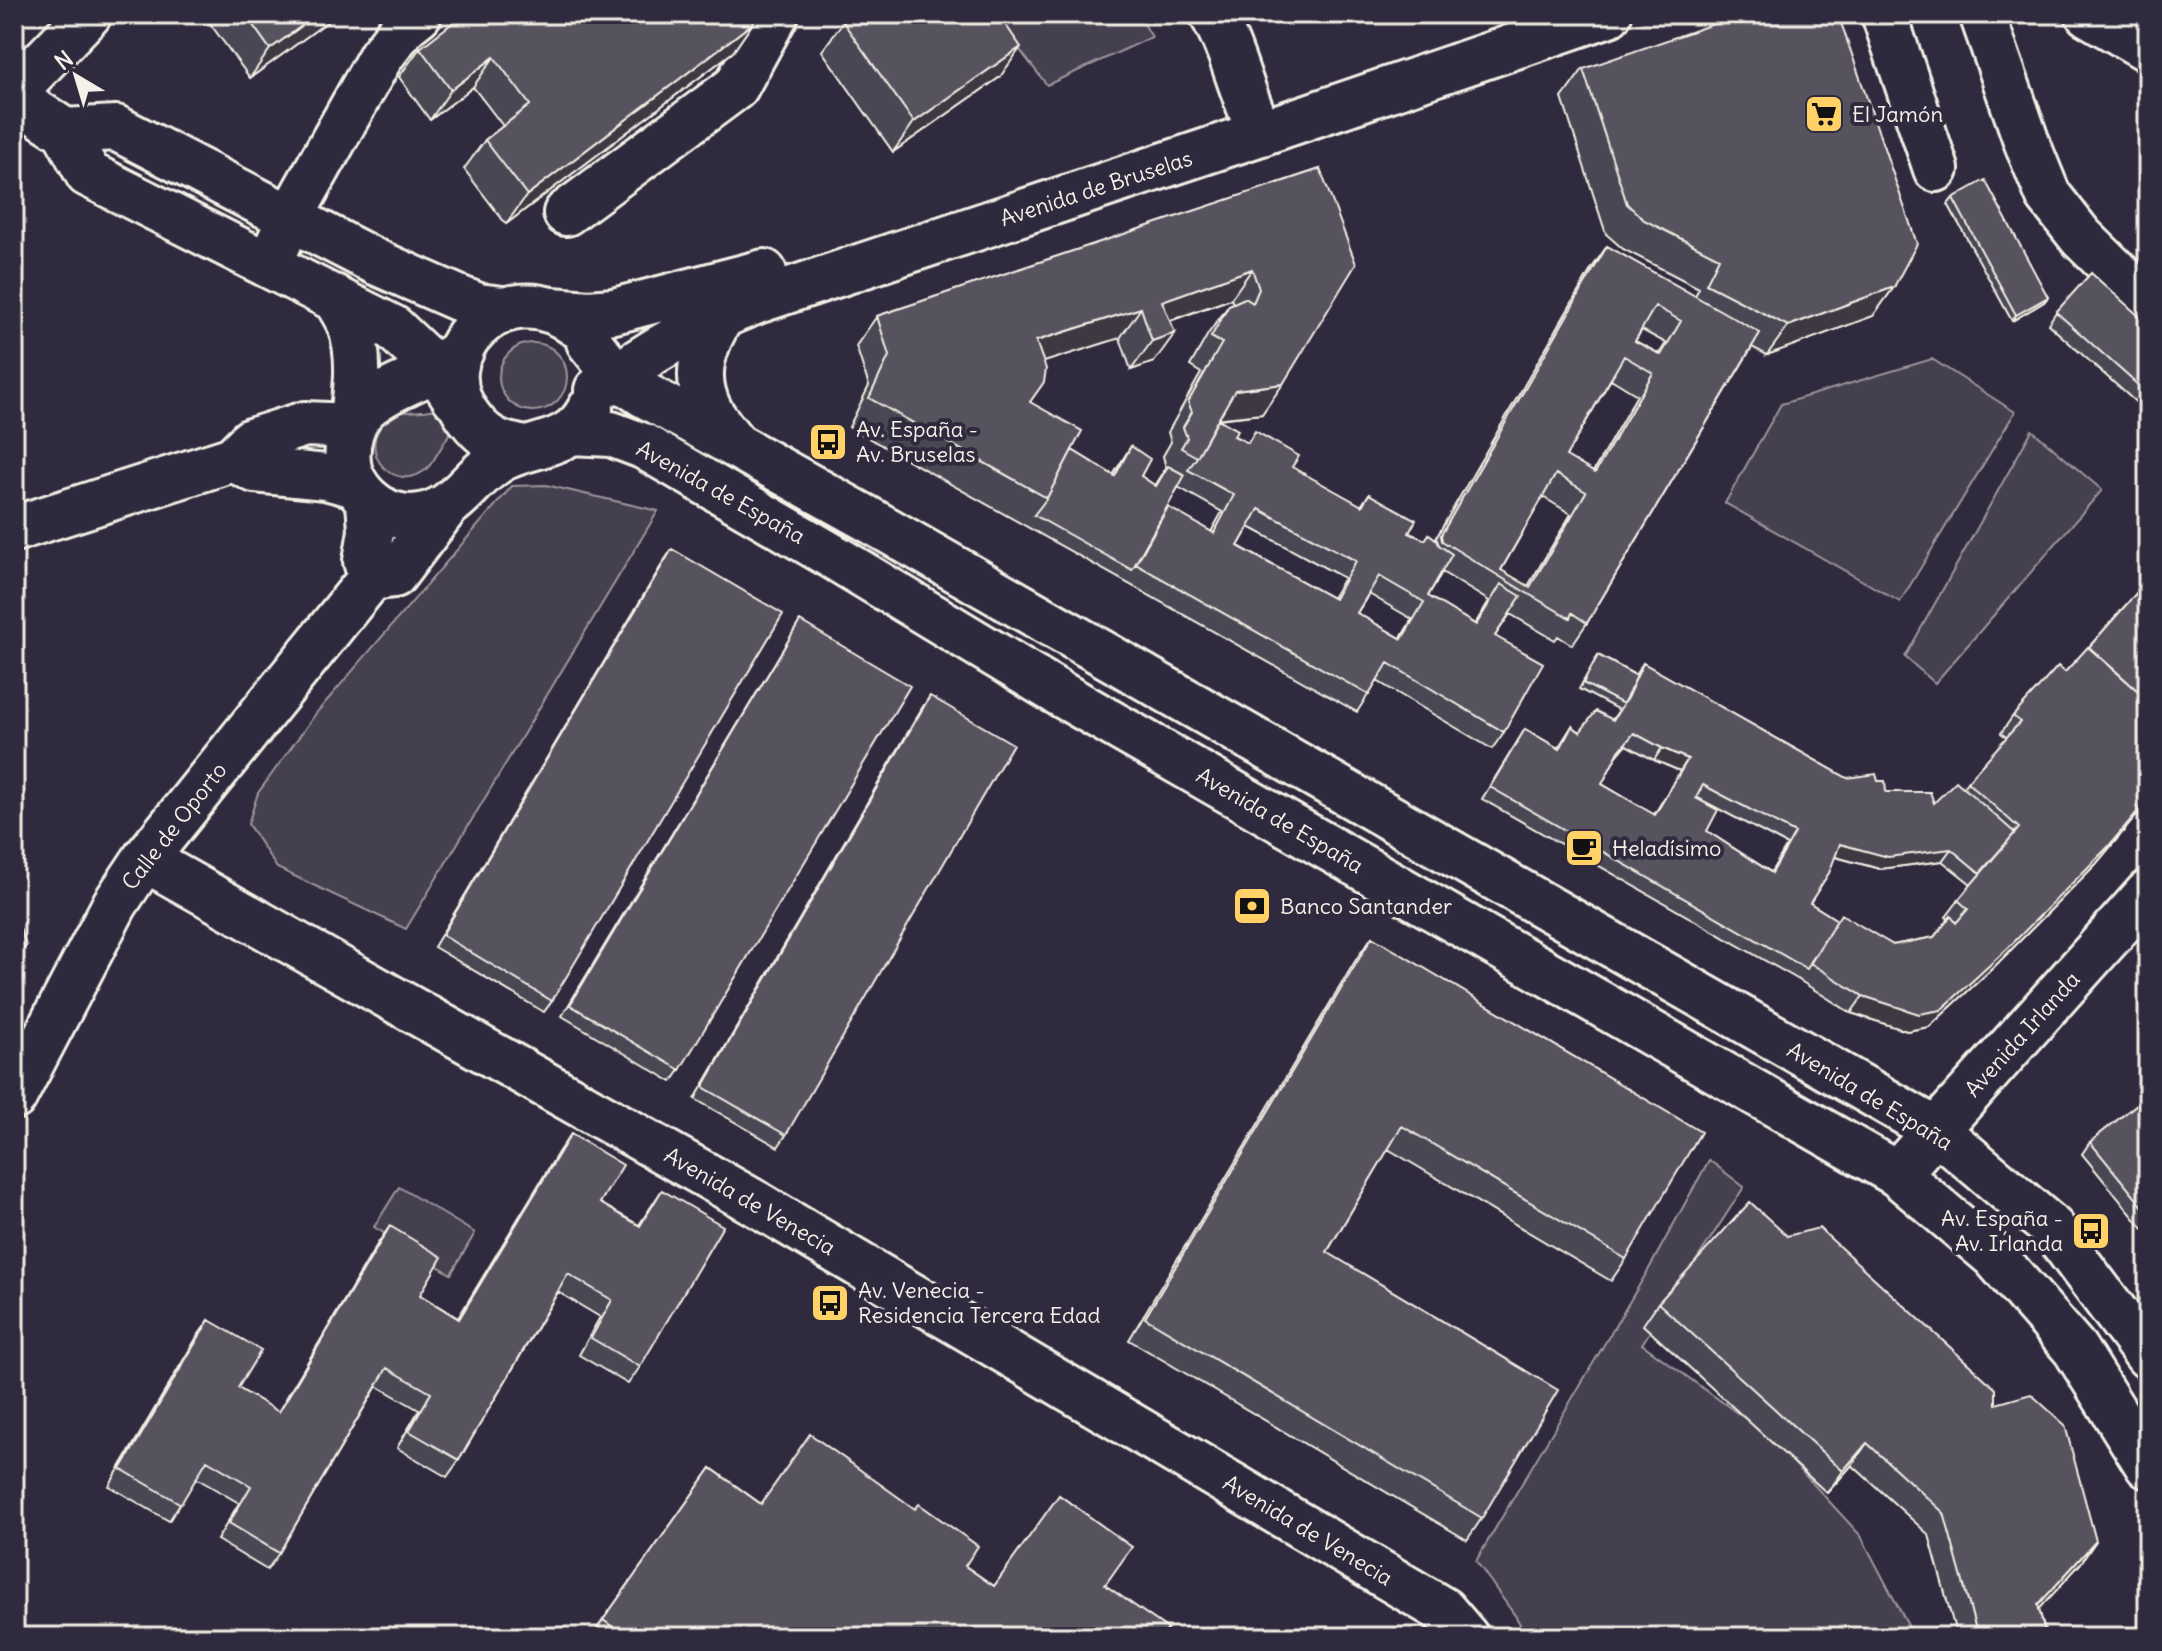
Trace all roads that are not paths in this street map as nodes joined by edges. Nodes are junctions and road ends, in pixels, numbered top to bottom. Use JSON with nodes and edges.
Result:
{"nodes":[{"id":1,"x":89,"y":14,"type":"edge"},
{"id":2,"x":419,"y":14,"type":"edge"},
{"id":3,"x":776,"y":14,"type":"edge"},
{"id":4,"x":1212,"y":14,"type":"edge"},
{"id":5,"x":1545,"y":14,"type":"edge"},
{"id":6,"x":1609,"y":14,"type":"edge"},
{"id":7,"x":1884,"y":14,"type":"edge"},
{"id":8,"x":1982,"y":14,"type":"edge"},
{"id":9,"x":2088,"y":14,"type":"edge"},
{"id":10,"x":2148,"y":49,"type":"edge"},
{"id":11,"x":14,"y":92,"type":"edge"},
{"id":12,"x":14,"y":98,"type":"edge"},
{"id":13,"x":1256,"y":123,"type":"junction"},
{"id":14,"x":65,"y":131,"type":"junction"},
{"id":15,"x":1936,"y":169,"type":"dead end"},
{"id":16,"x":566,"y":213,"type":"edge"},
{"id":17,"x":290,"y":218,"type":"junction"},
{"id":18,"x":269,"y":266,"type":"junction"},
{"id":19,"x":334,"y":297,"type":"junction"},
{"id":20,"x":2148,"y":303,"type":"edge"},
{"id":21,"x":503,"y":309,"type":"junction"},
{"id":22,"x":552,"y":310,"type":"junction"},
{"id":23,"x":723,"y":314,"type":"junction"},
{"id":24,"x":448,"y":360,"type":"junction"},
{"id":25,"x":606,"y":383,"type":"junction"},
{"id":26,"x":352,"y":426,"type":"junction"},
{"id":27,"x":572,"y":432,"type":"junction"},
{"id":28,"x":736,"y":447,"type":"junction"},
{"id":29,"x":525,"y":449,"type":"junction"},
{"id":30,"x":233,"y":459,"type":"junction"},
{"id":31,"x":362,"y":493,"type":"junction"},
{"id":32,"x":445,"y":508,"type":"junction"},
{"id":33,"x":14,"y":529,"type":"edge"},
{"id":34,"x":371,"y":578,"type":"junction"},
{"id":35,"x":145,"y":859,"type":"junction"},
{"id":36,"x":2148,"y":893,"type":"edge"},
{"id":37,"x":14,"y":1097,"type":"edge"},
{"id":38,"x":1936,"y":1130,"type":"junction"},
{"id":39,"x":1897,"y":1174,"type":"junction"},
{"id":40,"x":2148,"y":1356,"type":"edge"},
{"id":41,"x":2148,"y":1466,"type":"edge"},
{"id":42,"x":1466,"y":1637,"type":"edge"}],
"edges":[{"from":1,"to":11,"type":"main road"},
{"from":2,"to":17,"type":"main road"},
{"from":3,"to":16,"type":"main road"},
{"from":4,"to":13,"type":"main road"},
{"from":5,"to":13,"type":"main road","name":"Avenida de Bruselas"},
{"from":6,"to":13,"type":"main road","name":"Avenida de Bruselas"},
{"from":7,"to":15,"type":"main road"},
{"from":8,"to":20,"type":"main road"},
{"from":9,"to":10,"type":"main road"},
{"from":12,"to":14,"type":"main road"},
{"from":13,"to":22,"type":"main road","name":"Avenida de Bruselas"},
{"from":13,"to":23,"type":"main road","name":"Avenida de Bruselas"},
{"from":14,"to":17,"type":"main road"},
{"from":14,"to":18,"type":"main road"},
{"from":17,"to":18,"type":"main road"},
{"from":17,"to":21,"type":"main road"},
{"from":18,"to":19,"type":"main road"},
{"from":19,"to":24,"type":"main road"},
{"from":19,"to":26,"type":"main road"},
{"from":21,"to":22,"type":"main road"},
{"from":21,"to":24,"type":"main road"},
{"from":22,"to":25,"type":"main road"},
{"from":23,"to":25,"type":"main road","name":"Avenida de Bruselas"},
{"from":23,"to":28,"type":"main road"},
{"from":24,"to":26,"type":"main road"},
{"from":24,"to":29,"type":"main road"},
{"from":25,"to":27,"type":"main road"},
{"from":25,"to":28,"type":"main road","name":"Avenida de España"},
{"from":26,"to":30,"type":"main road"},
{"from":26,"to":31,"type":"main road"},
{"from":27,"to":29,"type":"main road"},
{"from":27,"to":39,"type":"main road","name":"Avenida de España"},
{"from":28,"to":38,"type":"main road","name":"Avenida de España"},
{"from":29,"to":32,"type":"main road","name":"Calle de Oporto"},
{"from":30,"to":31,"type":"main road"},
{"from":30,"to":33,"type":"main road"},
{"from":31,"to":32,"type":"main road"},
{"from":31,"to":34,"type":"main road"},
{"from":32,"to":34,"type":"main road","name":"Calle de Oporto"},
{"from":34,"to":35,"type":"main road","name":"Calle de Oporto"},
{"from":35,"to":37,"type":"main road","name":"Calle de Oporto"},
{"from":35,"to":42,"type":"main road","name":"Avenida de Venecia"},
{"from":36,"to":38,"type":"main road","name":"Avenida Irlanda"},
{"from":38,"to":39,"type":"main road","name":"Avenida Irlanda"},
{"from":38,"to":40,"type":"main road","name":"Avenida de España"},
{"from":39,"to":41,"type":"main road","name":"Avenida de España"}]}
